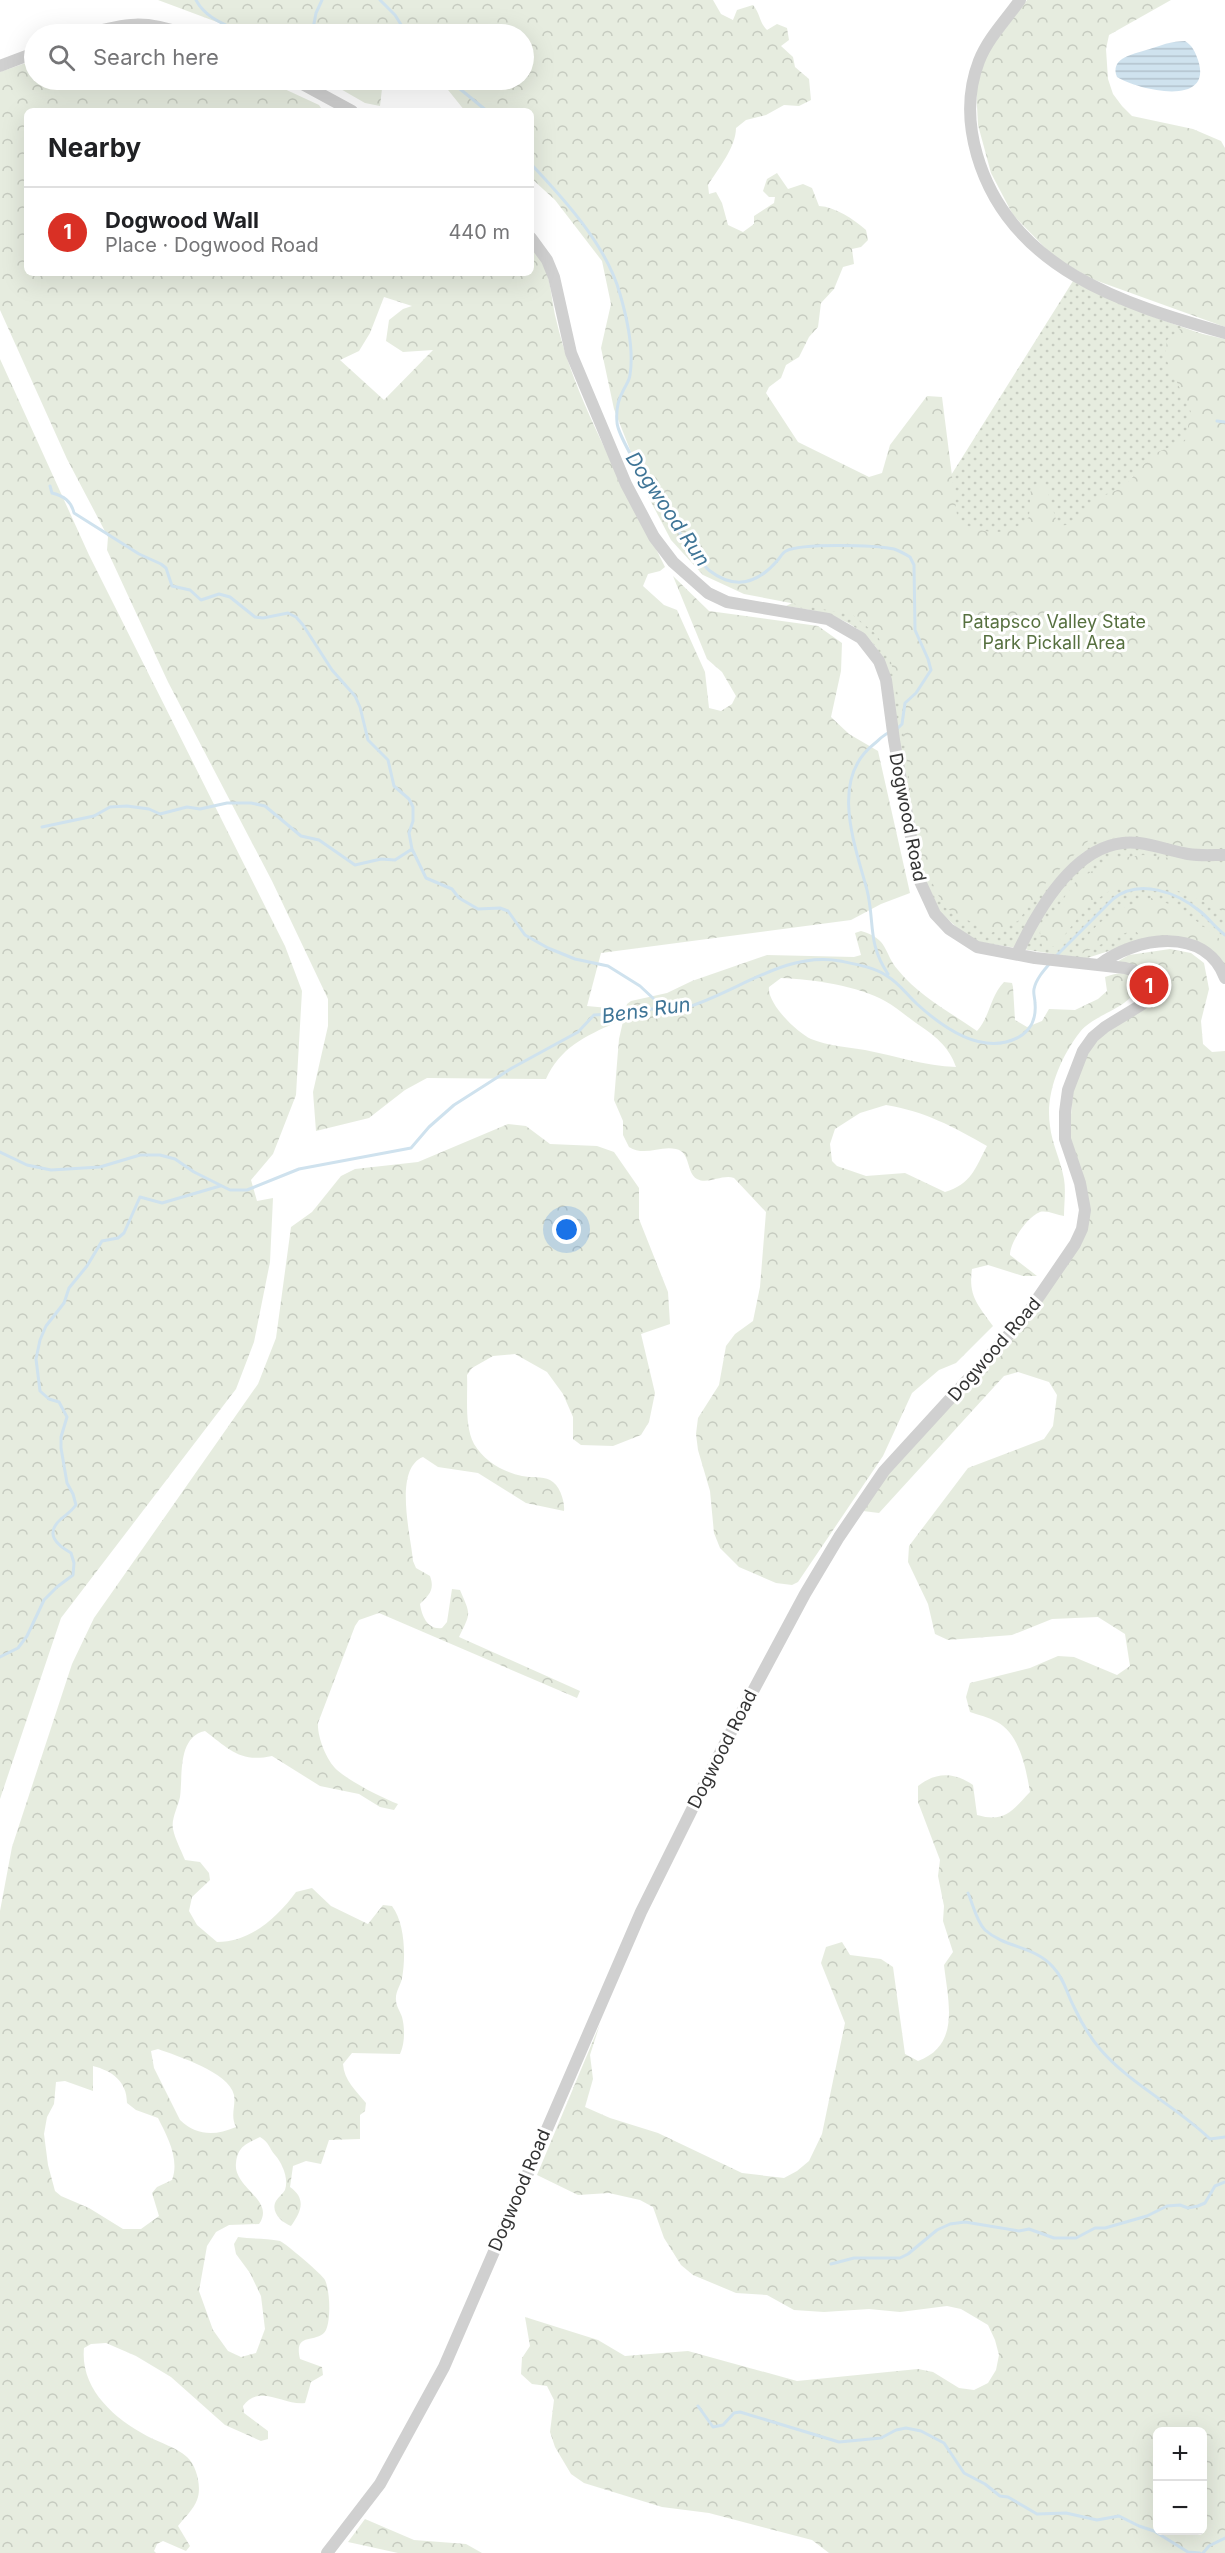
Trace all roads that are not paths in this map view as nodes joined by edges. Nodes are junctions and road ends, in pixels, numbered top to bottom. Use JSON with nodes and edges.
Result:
{"nodes":[{"id":1,"x":1020,"y":0,"type":"edge"},
{"id":2,"x":128,"y":24,"type":"edge"},
{"id":3,"x":145,"y":24,"type":"edge"},
{"id":4,"x":24,"y":57,"type":"edge"},
{"id":5,"x":0,"y":66,"type":"edge"},
{"id":6,"x":313,"y":90,"type":"edge"},
{"id":7,"x":346,"y":108,"type":"edge"},
{"id":8,"x":534,"y":241,"type":"edge"},
{"id":9,"x":1225,"y":333,"type":"edge"},
{"id":10,"x":1225,"y":855,"type":"edge"},
{"id":11,"x":1017,"y":954,"type":"junction"},
{"id":12,"x":1099,"y":965,"type":"junction"},
{"id":13,"x":1225,"y":978,"type":"edge"},
{"id":14,"x":327,"y":2553,"type":"edge"}],
"edges":[{"from":1,"to":9,"type":"street"},
{"from":2,"to":3,"type":"street"},
{"from":4,"to":5,"type":"street"},
{"from":6,"to":7,"type":"street"},
{"from":8,"to":11,"type":"street","name":"Dogwood Road"},
{"from":10,"to":11,"type":"street"},
{"from":11,"to":12,"type":"street","name":"Dogwood Road"},
{"from":12,"to":13,"type":"street"},
{"from":12,"to":14,"type":"street","name":"Dogwood Road"}]}
